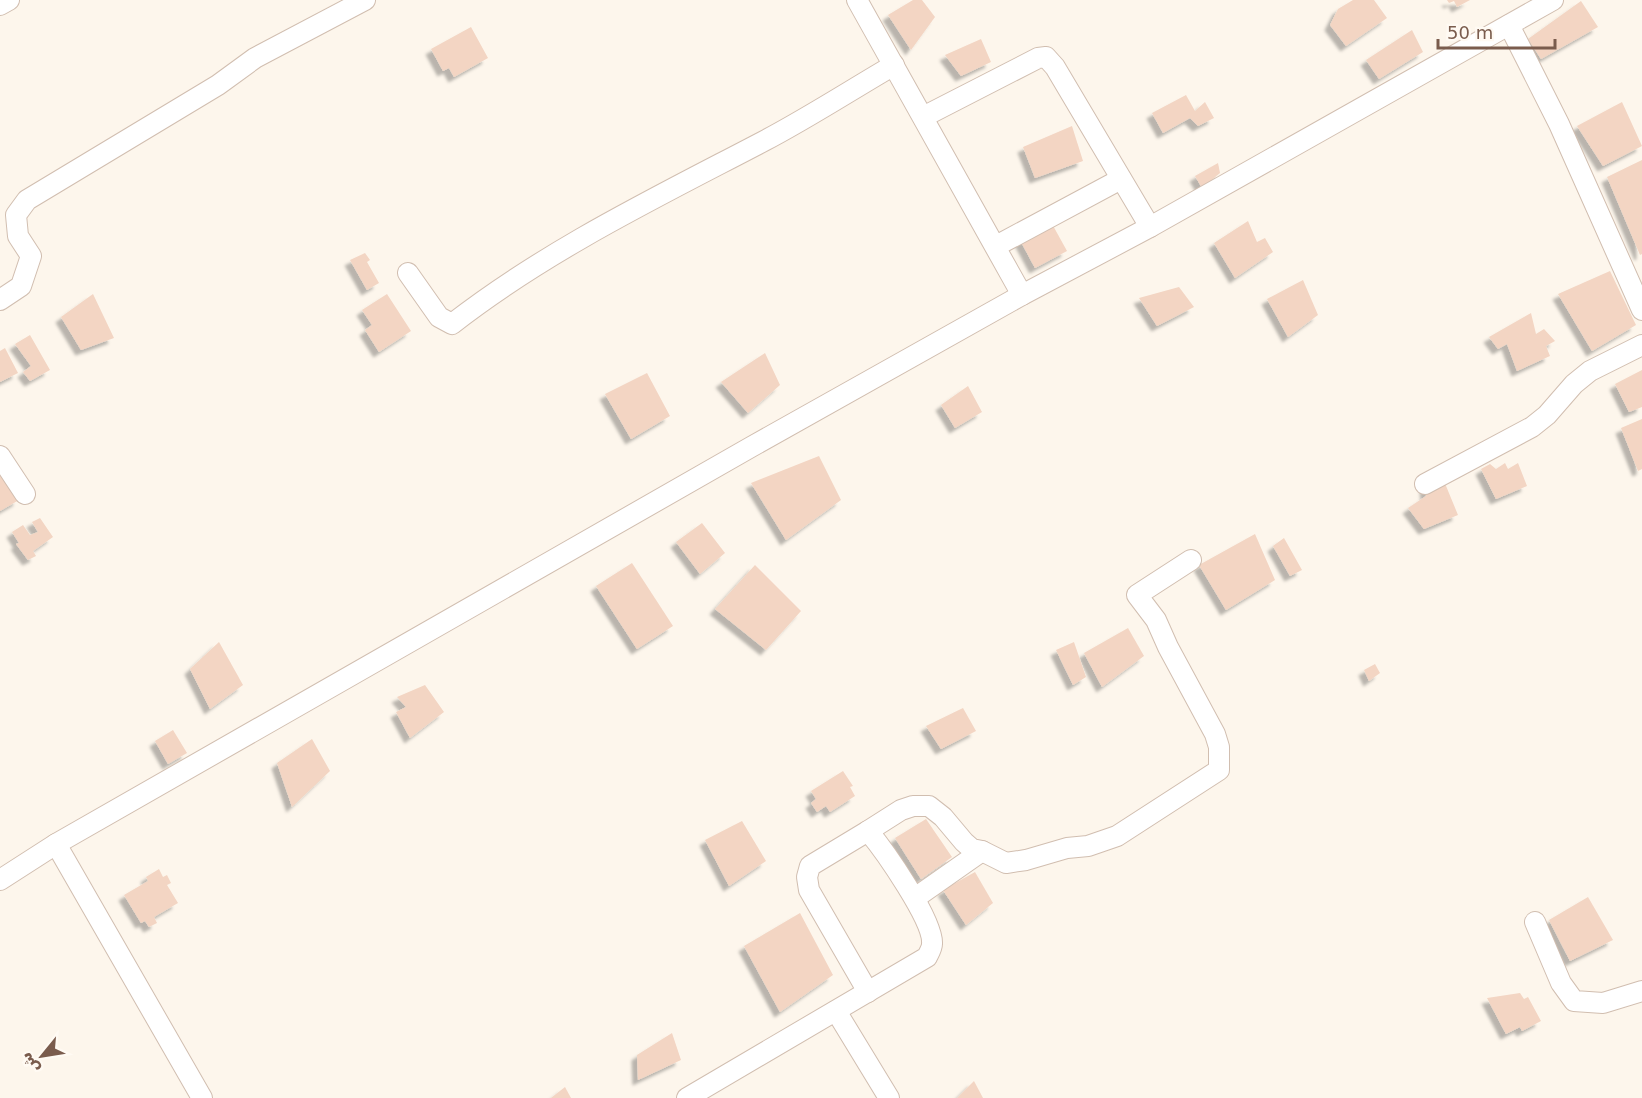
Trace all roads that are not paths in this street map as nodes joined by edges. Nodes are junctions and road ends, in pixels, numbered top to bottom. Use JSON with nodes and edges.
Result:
{"nodes":[{"id":1,"x":9,"y":0,"type":"edge"},
{"id":2,"x":365,"y":0,"type":"edge"},
{"id":3,"x":857,"y":0,"type":"edge"},
{"id":4,"x":1553,"y":0,"type":"edge"},
{"id":5,"x":0,"y":5,"type":"edge"},
{"id":6,"x":1509,"y":25,"type":"junction"},
{"id":7,"x":894,"y":65,"type":"junction"},
{"id":8,"x":923,"y":117,"type":"junction"},
{"id":9,"x":1121,"y":179,"type":"junction"},
{"id":10,"x":1150,"y":227,"type":"junction"},
{"id":11,"x":996,"y":246,"type":"junction"},
{"id":12,"x":408,"y":273,"type":"dead end"},
{"id":13,"x":1022,"y":295,"type":"junction"},
{"id":14,"x":0,"y":300,"type":"edge"},
{"id":15,"x":1642,"y":310,"type":"edge"},
{"id":16,"x":1642,"y":345,"type":"edge"},
{"id":17,"x":0,"y":456,"type":"edge"},
{"id":18,"x":1425,"y":484,"type":"dead end"},
{"id":19,"x":25,"y":494,"type":"dead end"},
{"id":20,"x":1191,"y":560,"type":"dead end"},
{"id":21,"x":868,"y":831,"type":"junction"},
{"id":22,"x":56,"y":844,"type":"junction"},
{"id":23,"x":982,"y":851,"type":"junction"},
{"id":24,"x":0,"y":880,"type":"edge"},
{"id":25,"x":915,"y":898,"type":"junction"},
{"id":26,"x":1535,"y":922,"type":"dead end"},
{"id":27,"x":1642,"y":991,"type":"edge"},
{"id":28,"x":868,"y":992,"type":"junction"},
{"id":29,"x":836,"y":1011,"type":"junction"},
{"id":30,"x":202,"y":1098,"type":"edge"},
{"id":31,"x":687,"y":1098,"type":"edge"},
{"id":32,"x":889,"y":1098,"type":"edge"}],
"edges":[{"from":1,"to":5,"type":"street"},
{"from":2,"to":14,"type":"street"},
{"from":3,"to":7,"type":"street"},
{"from":4,"to":6,"type":"street"},
{"from":6,"to":10,"type":"street"},
{"from":6,"to":15,"type":"street"},
{"from":7,"to":8,"type":"street"},
{"from":7,"to":12,"type":"street"},
{"from":8,"to":9,"type":"street"},
{"from":8,"to":11,"type":"street"},
{"from":9,"to":10,"type":"street"},
{"from":9,"to":11,"type":"street"},
{"from":10,"to":13,"type":"street"},
{"from":11,"to":13,"type":"street"},
{"from":13,"to":22,"type":"street"},
{"from":16,"to":18,"type":"street"},
{"from":17,"to":19,"type":"street"},
{"from":20,"to":23,"type":"street"},
{"from":21,"to":23,"type":"street"},
{"from":21,"to":25,"type":"street"},
{"from":21,"to":28,"type":"street"},
{"from":22,"to":24,"type":"street"},
{"from":22,"to":30,"type":"street"},
{"from":23,"to":25,"type":"street"},
{"from":25,"to":28,"type":"street"},
{"from":26,"to":27,"type":"street"},
{"from":28,"to":29,"type":"street"},
{"from":29,"to":31,"type":"street"},
{"from":29,"to":32,"type":"street"}]}
